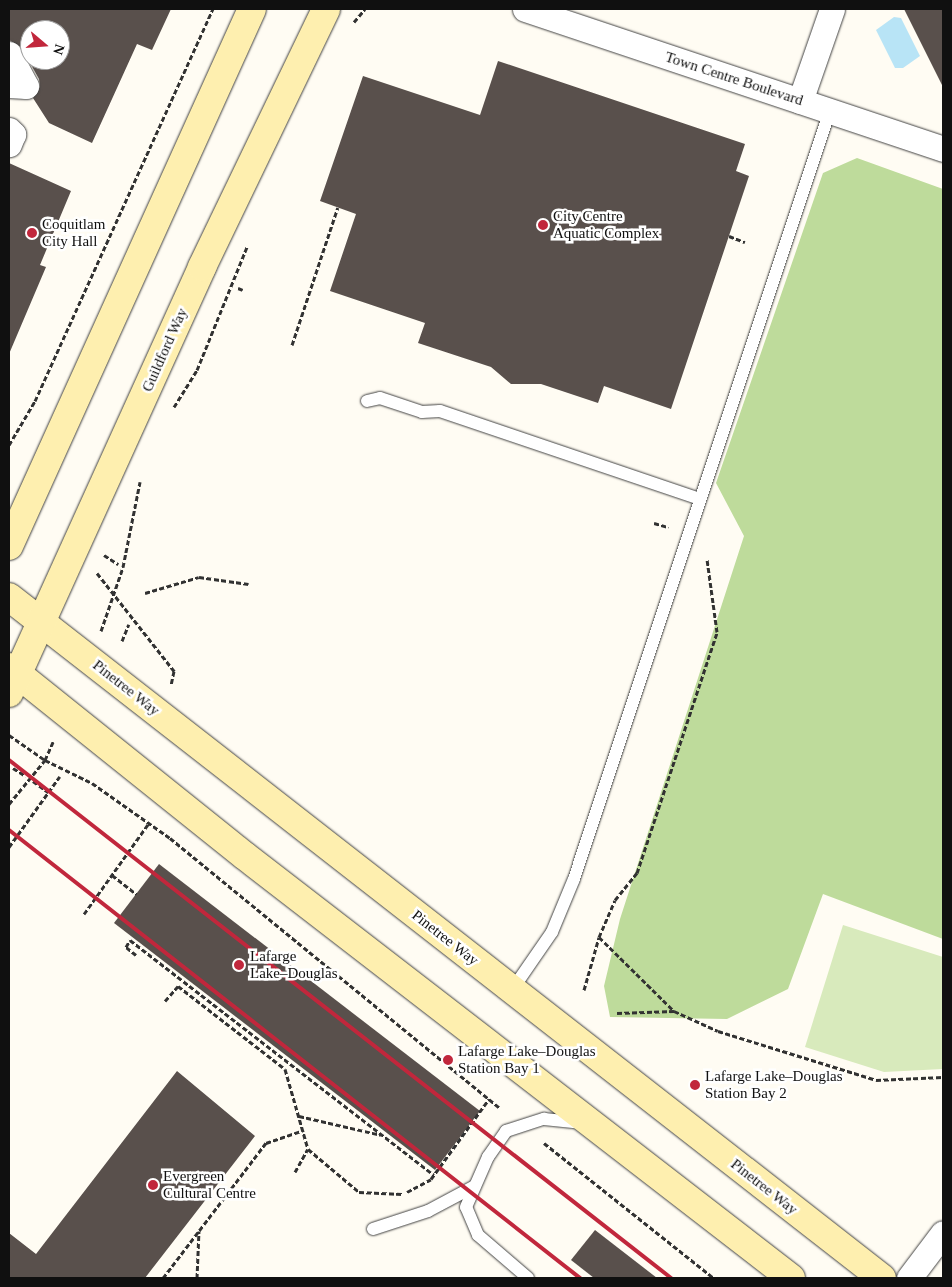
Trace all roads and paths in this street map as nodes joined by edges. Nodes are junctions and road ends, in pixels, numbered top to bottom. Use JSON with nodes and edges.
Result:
{"nodes":[{"id":1,"x":213,"y":9,"type":"edge"},
{"id":2,"x":252,"y":9,"type":"edge"},
{"id":3,"x":326,"y":9,"type":"edge"},
{"id":4,"x":365,"y":9,"type":"edge"},
{"id":5,"x":524,"y":9,"type":"edge"},
{"id":6,"x":832,"y":9,"type":"edge"},
{"id":7,"x":350,"y":26,"type":"dead end"},
{"id":8,"x":9,"y":54,"type":"edge"},
{"id":9,"x":9,"y":85,"type":"edge"},
{"id":10,"x":800,"y":101,"type":"junction"},
{"id":11,"x":830,"y":111,"type":"junction"},
{"id":12,"x":9,"y":130,"type":"edge"},
{"id":13,"x":9,"y":144,"type":"edge"},
{"id":14,"x":943,"y":149,"type":"edge"},
{"id":15,"x":338,"y":207,"type":"dead end"},
{"id":16,"x":729,"y":236,"type":"dead end"},
{"id":17,"x":248,"y":242,"type":"dead end"},
{"id":18,"x":745,"y":242,"type":"dead end"},
{"id":19,"x":238,"y":288,"type":"dead end"},
{"id":20,"x":243,"y":290,"type":"dead end"},
{"id":21,"x":292,"y":344,"type":"dead end"},
{"id":22,"x":367,"y":401,"type":"dead end"},
{"id":23,"x":173,"y":409,"type":"dead end"},
{"id":24,"x":9,"y":445,"type":"edge"},
{"id":25,"x":142,"y":474,"type":"dead end"},
{"id":26,"x":700,"y":499,"type":"junction"},
{"id":27,"x":654,"y":523,"type":"dead end"},
{"id":28,"x":691,"y":534,"type":"junction"},
{"id":29,"x":9,"y":546,"type":"edge"},
{"id":30,"x":97,"y":550,"type":"dead end"},
{"id":31,"x":118,"y":564,"type":"dead end"},
{"id":32,"x":94,"y":572,"type":"dead end"},
{"id":33,"x":249,"y":584,"type":"dead end"},
{"id":34,"x":145,"y":593,"type":"dead end"},
{"id":35,"x":9,"y":596,"type":"edge"},
{"id":36,"x":114,"y":596,"type":"junction"},
{"id":37,"x":41,"y":622,"type":"junction"},
{"id":38,"x":104,"y":624,"type":"dead end"},
{"id":39,"x":129,"y":624,"type":"dead end"},
{"id":40,"x":122,"y":641,"type":"dead end"},
{"id":41,"x":12,"y":678,"type":"edge"},
{"id":42,"x":164,"y":717,"type":"junction"},
{"id":43,"x":9,"y":735,"type":"edge"},
{"id":44,"x":54,"y":738,"type":"dead end"},
{"id":45,"x":45,"y":760,"type":"junction"},
{"id":46,"x":12,"y":768,"type":"dead end"},
{"id":47,"x":26,"y":776,"type":"dead end"},
{"id":48,"x":60,"y":776,"type":"dead end"},
{"id":49,"x":33,"y":781,"type":"dead end"},
{"id":50,"x":48,"y":792,"type":"junction"},
{"id":51,"x":9,"y":804,"type":"edge"},
{"id":52,"x":149,"y":823,"type":"junction"},
{"id":53,"x":9,"y":846,"type":"edge"},
{"id":54,"x":112,"y":874,"type":"junction"},
{"id":55,"x":136,"y":894,"type":"dead end"},
{"id":56,"x":84,"y":914,"type":"dead end"},
{"id":57,"x":599,"y":937,"type":"junction"},
{"id":58,"x":136,"y":955,"type":"dead end"},
{"id":59,"x":512,"y":990,"type":"junction"},
{"id":60,"x":584,"y":990,"type":"dead end"},
{"id":61,"x":164,"y":1001,"type":"dead end"},
{"id":62,"x":674,"y":1011,"type":"junction"},
{"id":63,"x":617,"y":1013,"type":"dead end"},
{"id":64,"x":943,"y":1077,"type":"edge"},
{"id":65,"x":489,"y":1099,"type":"junction"},
{"id":66,"x":298,"y":1116,"type":"junction"},
{"id":67,"x":593,"y":1124,"type":"junction"},
{"id":68,"x":522,"y":1126,"type":"junction"},
{"id":69,"x":303,"y":1130,"type":"junction"},
{"id":70,"x":384,"y":1135,"type":"junction"},
{"id":71,"x":308,"y":1149,"type":"junction"},
{"id":72,"x":296,"y":1172,"type":"dead end"},
{"id":73,"x":434,"y":1175,"type":"junction"},
{"id":74,"x":475,"y":1186,"type":"junction"},
{"id":75,"x":373,"y":1229,"type":"dead end"},
{"id":76,"x":199,"y":1231,"type":"junction"},
{"id":77,"x":943,"y":1233,"type":"edge"},
{"id":78,"x":163,"y":1278,"type":"edge"},
{"id":79,"x":197,"y":1278,"type":"edge"},
{"id":80,"x":528,"y":1278,"type":"edge"},
{"id":81,"x":714,"y":1278,"type":"edge"},
{"id":82,"x":791,"y":1278,"type":"edge"},
{"id":83,"x":882,"y":1278,"type":"edge"},
{"id":84,"x":908,"y":1278,"type":"edge"}],
"edges":[{"from":1,"to":24,"type":"path"},
{"from":2,"to":29,"type":"main road"},
{"from":3,"to":37,"type":"main road","name":"Guildford Way"},
{"from":4,"to":7,"type":"path"},
{"from":5,"to":10,"type":"street","name":"Town Centre Boulevard"},
{"from":6,"to":10,"type":"street"},
{"from":8,"to":9,"type":"street"},
{"from":10,"to":11,"type":"street","name":"Town Centre Boulevard"},
{"from":11,"to":14,"type":"street","name":"Town Centre Boulevard"},
{"from":11,"to":26,"type":"lane"},
{"from":12,"to":13,"type":"street"},
{"from":15,"to":21,"type":"path"},
{"from":16,"to":18,"type":"path"},
{"from":17,"to":23,"type":"path"},
{"from":19,"to":20,"type":"path"},
{"from":22,"to":26,"type":"lane"},
{"from":25,"to":36,"type":"path"},
{"from":26,"to":28,"type":"lane"},
{"from":27,"to":28,"type":"path"},
{"from":28,"to":57,"type":"path"},
{"from":28,"to":59,"type":"lane"},
{"from":30,"to":31,"type":"path"},
{"from":32,"to":36,"type":"path"},
{"from":33,"to":34,"type":"path"},
{"from":35,"to":37,"type":"main road","name":"Pinetree Way"},
{"from":36,"to":38,"type":"path"},
{"from":36,"to":42,"type":"path"},
{"from":37,"to":41,"type":"main road","name":"Guildford Way"},
{"from":37,"to":42,"type":"main road","name":"Pinetree Way"},
{"from":39,"to":40,"type":"path"},
{"from":41,"to":67,"type":"main road"},
{"from":42,"to":59,"type":"main road","name":"Pinetree Way"},
{"from":43,"to":45,"type":"path"},
{"from":44,"to":45,"type":"path"},
{"from":45,"to":51,"type":"path"},
{"from":45,"to":52,"type":"path"},
{"from":46,"to":47,"type":"path"},
{"from":48,"to":50,"type":"path"},
{"from":49,"to":50,"type":"path"},
{"from":50,"to":53,"type":"path"},
{"from":52,"to":54,"type":"path"},
{"from":52,"to":65,"type":"path"},
{"from":54,"to":55,"type":"path"},
{"from":54,"to":56,"type":"path"},
{"from":57,"to":60,"type":"path"},
{"from":57,"to":62,"type":"path"},
{"from":58,"to":70,"type":"path"},
{"from":59,"to":83,"type":"main road","name":"Pinetree Way"},
{"from":61,"to":66,"type":"path"},
{"from":62,"to":63,"type":"path"},
{"from":62,"to":64,"type":"path"},
{"from":65,"to":68,"type":"path"},
{"from":65,"to":73,"type":"path"},
{"from":66,"to":69,"type":"path"},
{"from":66,"to":70,"type":"path"},
{"from":67,"to":68,"type":"lane"},
{"from":67,"to":82,"type":"main road"},
{"from":68,"to":74,"type":"lane"},
{"from":68,"to":81,"type":"path"},
{"from":69,"to":71,"type":"path"},
{"from":69,"to":76,"type":"path"},
{"from":70,"to":73,"type":"path"},
{"from":71,"to":72,"type":"path"},
{"from":71,"to":73,"type":"path"},
{"from":74,"to":75,"type":"lane"},
{"from":74,"to":80,"type":"lane"},
{"from":76,"to":78,"type":"path"},
{"from":76,"to":79,"type":"path"},
{"from":77,"to":84,"type":"street"}]}
